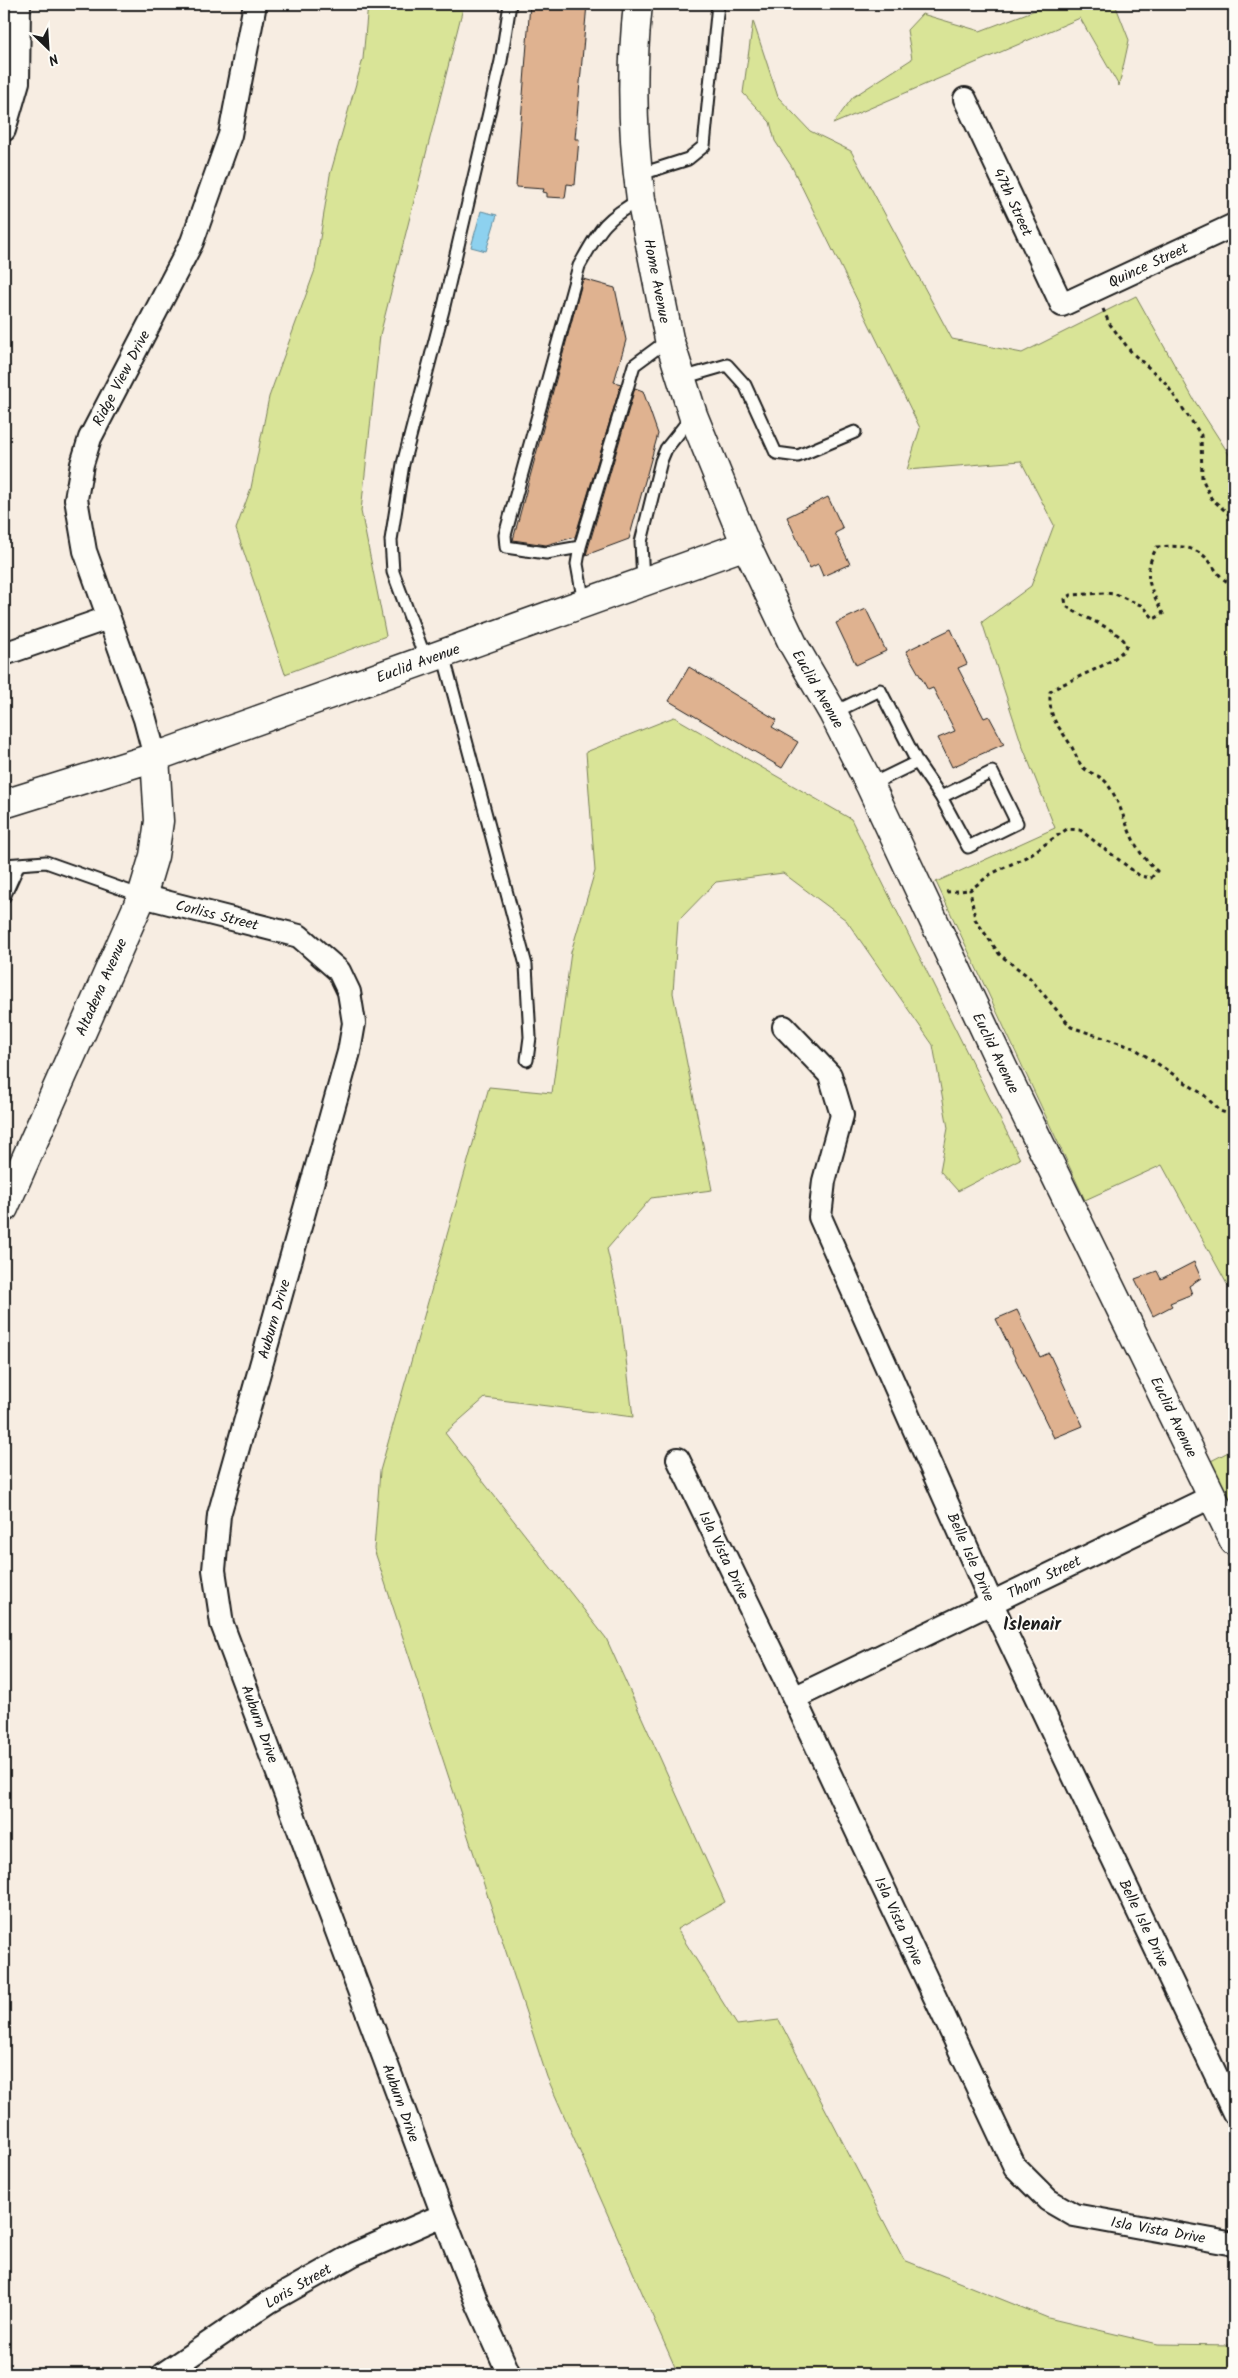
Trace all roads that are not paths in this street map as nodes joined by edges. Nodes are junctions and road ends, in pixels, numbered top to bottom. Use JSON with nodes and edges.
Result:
{"nodes":[{"id":1,"x":20,"y":4,"type":"edge"},
{"id":2,"x":255,"y":4,"type":"edge"},
{"id":3,"x":510,"y":4,"type":"edge"},
{"id":4,"x":638,"y":4,"type":"edge"},
{"id":5,"x":718,"y":4,"type":"edge"},
{"id":6,"x":965,"y":98,"type":"dead end"},
{"id":7,"x":4,"y":130,"type":"edge"},
{"id":8,"x":639,"y":187,"type":"junction"},
{"id":9,"x":1234,"y":225,"type":"edge"},
{"id":10,"x":1062,"y":305,"type":"joint"},
{"id":11,"x":669,"y":339,"type":"junction"},
{"id":12,"x":682,"y":378,"type":"junction"},
{"id":13,"x":693,"y":415,"type":"junction"},
{"id":14,"x":855,"y":432,"type":"dead end"},
{"id":15,"x":746,"y":545,"type":"junction"},
{"id":16,"x":580,"y":547,"type":"junction"},
{"id":17,"x":643,"y":583,"type":"junction"},
{"id":18,"x":584,"y":603,"type":"junction"},
{"id":19,"x":108,"y":618,"type":"junction"},
{"id":20,"x":4,"y":654,"type":"edge"},
{"id":21,"x":434,"y":657,"type":"junction"},
{"id":22,"x":833,"y":713,"type":"junction"},
{"id":23,"x":155,"y":757,"type":"junction"},
{"id":24,"x":917,"y":762,"type":"junction"},
{"id":25,"x":870,"y":786,"type":"junction"},
{"id":26,"x":941,"y":797,"type":"junction"},
{"id":27,"x":4,"y":804,"type":"edge"},
{"id":28,"x":19,"y":864,"type":"junction"},
{"id":29,"x":4,"y":865,"type":"edge"},
{"id":30,"x":142,"y":896,"type":"junction"},
{"id":31,"x":4,"y":897,"type":"edge"},
{"id":32,"x":784,"y":1027,"type":"dead end"},
{"id":33,"x":349,"y":1052,"type":"joint"},
{"id":34,"x":527,"y":1060,"type":"dead end"},
{"id":35,"x":4,"y":1208,"type":"edge"},
{"id":36,"x":678,"y":1459,"type":"dead end"},
{"id":37,"x":1213,"y":1496,"type":"junction"},
{"id":38,"x":1234,"y":1541,"type":"edge"},
{"id":39,"x":991,"y":1602,"type":"junction"},
{"id":40,"x":794,"y":1698,"type":"junction"},
{"id":41,"x":1234,"y":2113,"type":"edge"},
{"id":42,"x":443,"y":2215,"type":"junction"},
{"id":43,"x":1234,"y":2244,"type":"edge"},
{"id":44,"x":163,"y":2374,"type":"edge"},
{"id":45,"x":510,"y":2374,"type":"edge"}],
"edges":[{"from":1,"to":7,"type":"street"},
{"from":2,"to":19,"type":"street","name":"Ridge View Drive"},
{"from":3,"to":21,"type":"lane"},
{"from":4,"to":8,"type":"main road","name":"Home Avenue"},
{"from":5,"to":8,"type":"lane"},
{"from":6,"to":10,"type":"street","name":"47th Street"},
{"from":8,"to":11,"type":"main road","name":"Home Avenue"},
{"from":8,"to":16,"type":"lane"},
{"from":9,"to":10,"type":"street","name":"Quince Street"},
{"from":11,"to":12,"type":"main road","name":"Home Avenue"},
{"from":11,"to":16,"type":"lane"},
{"from":12,"to":13,"type":"main road","name":"Home Avenue"},
{"from":12,"to":14,"type":"lane"},
{"from":13,"to":15,"type":"main road","name":"Home Avenue"},
{"from":13,"to":17,"type":"lane"},
{"from":15,"to":17,"type":"main road","name":"Euclid Avenue"},
{"from":15,"to":22,"type":"main road","name":"Euclid Avenue"},
{"from":16,"to":18,"type":"lane"},
{"from":17,"to":18,"type":"main road","name":"Euclid Avenue"},
{"from":18,"to":21,"type":"main road","name":"Euclid Avenue"},
{"from":19,"to":20,"type":"street"},
{"from":19,"to":23,"type":"street","name":"Ridge View Drive"},
{"from":21,"to":23,"type":"main road","name":"Euclid Avenue"},
{"from":21,"to":34,"type":"lane"},
{"from":22,"to":24,"type":"lane"},
{"from":22,"to":25,"type":"main road","name":"Euclid Avenue"},
{"from":23,"to":27,"type":"main road","name":"Euclid Avenue"},
{"from":23,"to":30,"type":"main road","name":"Altadena Avenue"},
{"from":24,"to":25,"type":"lane"},
{"from":24,"to":26,"type":"lane"},
{"from":25,"to":37,"type":"main road","name":"Euclid Avenue"},
{"from":26,"to":26,"type":"lane"},
{"from":28,"to":29,"type":"lane","name":"Corliss Street"},
{"from":28,"to":30,"type":"lane","name":"Corliss Street"},
{"from":28,"to":31,"type":"lane"},
{"from":30,"to":33,"type":"street","name":"Corliss Street"},
{"from":30,"to":35,"type":"main road","name":"Altadena Avenue"},
{"from":32,"to":39,"type":"street","name":"Belle Isle Drive"},
{"from":33,"to":42,"type":"street","name":"Auburn Drive"},
{"from":36,"to":40,"type":"street","name":"Isla Vista Drive"},
{"from":37,"to":38,"type":"main road","name":"Euclid Avenue"},
{"from":37,"to":39,"type":"street","name":"Thorn Street"},
{"from":39,"to":40,"type":"street","name":"Thorn Street"},
{"from":39,"to":41,"type":"street","name":"Belle Isle Drive"},
{"from":40,"to":43,"type":"street","name":"Isla Vista Drive"},
{"from":42,"to":44,"type":"street","name":"Loris Street"},
{"from":42,"to":45,"type":"street","name":"Auburn Drive"}]}
